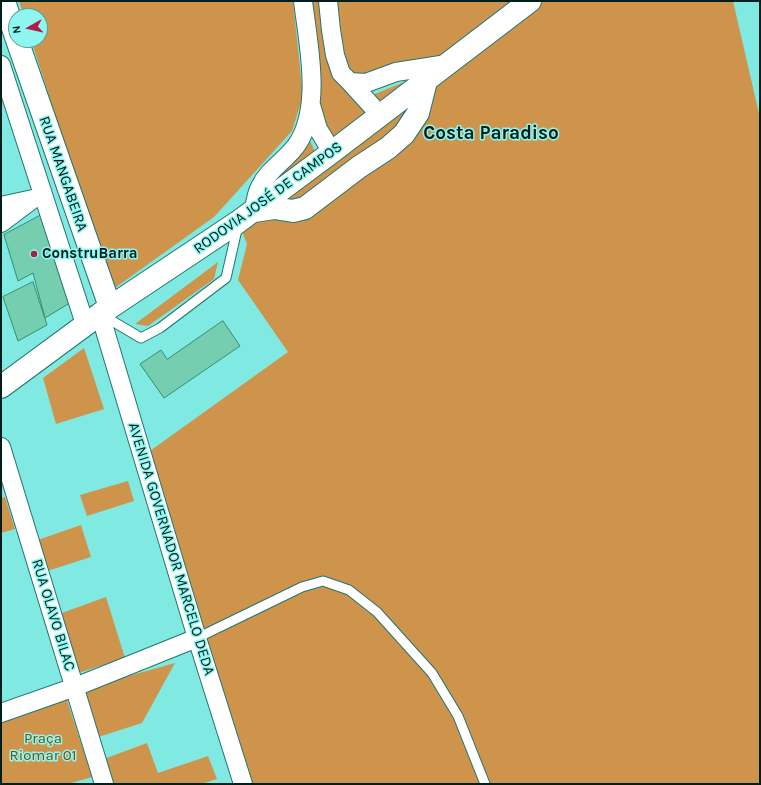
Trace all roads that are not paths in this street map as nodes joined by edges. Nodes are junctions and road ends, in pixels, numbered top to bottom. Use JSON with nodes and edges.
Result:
{"nodes":[{"id":1,"x":4,"y":1,"type":"edge"},
{"id":2,"x":303,"y":1,"type":"edge"},
{"id":3,"x":328,"y":1,"type":"edge"},
{"id":4,"x":530,"y":1,"type":"edge"},
{"id":5,"x":8,"y":14,"type":"edge"},
{"id":6,"x":19,"y":48,"type":"edge"},
{"id":7,"x":447,"y":64,"type":"junction"},
{"id":8,"x":28,"y":73,"type":"junction"},
{"id":9,"x":3,"y":75,"type":"edge"},
{"id":10,"x":426,"y":81,"type":"junction"},
{"id":11,"x":350,"y":82,"type":"junction"},
{"id":12,"x":311,"y":104,"type":"junction"},
{"id":13,"x":380,"y":115,"type":"junction"},
{"id":14,"x":388,"y":148,"type":"junction"},
{"id":15,"x":332,"y":152,"type":"junction"},
{"id":16,"x":359,"y":167,"type":"junction"},
{"id":17,"x":37,"y":196,"type":"junction"},
{"id":18,"x":1,"y":206,"type":"edge"},
{"id":19,"x":246,"y":216,"type":"junction"},
{"id":20,"x":1,"y":223,"type":"edge"},
{"id":21,"x":98,"y":315,"type":"junction"},
{"id":22,"x":1,"y":387,"type":"edge"},
{"id":23,"x":1,"y":447,"type":"edge"},
{"id":24,"x":197,"y":638,"type":"junction"},
{"id":25,"x":75,"y":687,"type":"junction"},
{"id":26,"x":1,"y":713,"type":"edge"},
{"id":27,"x":104,"y":784,"type":"edge"},
{"id":28,"x":243,"y":784,"type":"edge"},
{"id":29,"x":485,"y":784,"type":"edge"}],
"edges":[{"from":1,"to":5,"type":"street","name":"RUA MANGABEIRA"},
{"from":2,"to":12,"type":"street"},
{"from":3,"to":11,"type":"street"},
{"from":4,"to":7,"type":"street","name":"RODOVIA JOSÉ DE CAMPOS"},
{"from":6,"to":8,"type":"street","name":"RUA MANGABEIRA"},
{"from":7,"to":10,"type":"street","name":"RODOVIA JOSÉ DE CAMPOS"},
{"from":7,"to":11,"type":"street"},
{"from":8,"to":9,"type":"street"},
{"from":8,"to":21,"type":"street","name":"RUA MANGABEIRA"},
{"from":9,"to":17,"type":"street","name":"AVENIDA GOVERNADOR MARCELO DEDA"},
{"from":10,"to":13,"type":"street","name":"RODOVIA JOSÉ DE CAMPOS"},
{"from":10,"to":14,"type":"street"},
{"from":11,"to":13,"type":"street"},
{"from":12,"to":15,"type":"street"},
{"from":12,"to":19,"type":"street"},
{"from":13,"to":14,"type":"street"},
{"from":13,"to":15,"type":"street","name":"RODOVIA JOSÉ DE CAMPOS"},
{"from":14,"to":16,"type":"street"},
{"from":15,"to":16,"type":"street"},
{"from":15,"to":19,"type":"street","name":"RODOVIA JOSÉ DE CAMPOS"},
{"from":16,"to":19,"type":"street"},
{"from":17,"to":18,"type":"street"},
{"from":17,"to":20,"type":"street"},
{"from":17,"to":21,"type":"street","name":"AVENIDA GOVERNADOR MARCELO DEDA"},
{"from":19,"to":21,"type":"street","name":"RODOVIA JOSÉ DE CAMPOS"},
{"from":19,"to":21,"type":"lane"},
{"from":21,"to":22,"type":"street","name":"RODOVIA JOSÉ DE CAMPOS"},
{"from":21,"to":24,"type":"street","name":"AVENIDA GOVERNADOR MARCELO DEDA"},
{"from":23,"to":25,"type":"street","name":"RUA OLAVO BILAC"},
{"from":24,"to":25,"type":"street"},
{"from":24,"to":28,"type":"street","name":"AVENIDA GOVERNADOR MARCELO DEDA"},
{"from":24,"to":29,"type":"lane"},
{"from":25,"to":26,"type":"street"},
{"from":25,"to":27,"type":"street","name":"RUA OLAVO BILAC"}]}
